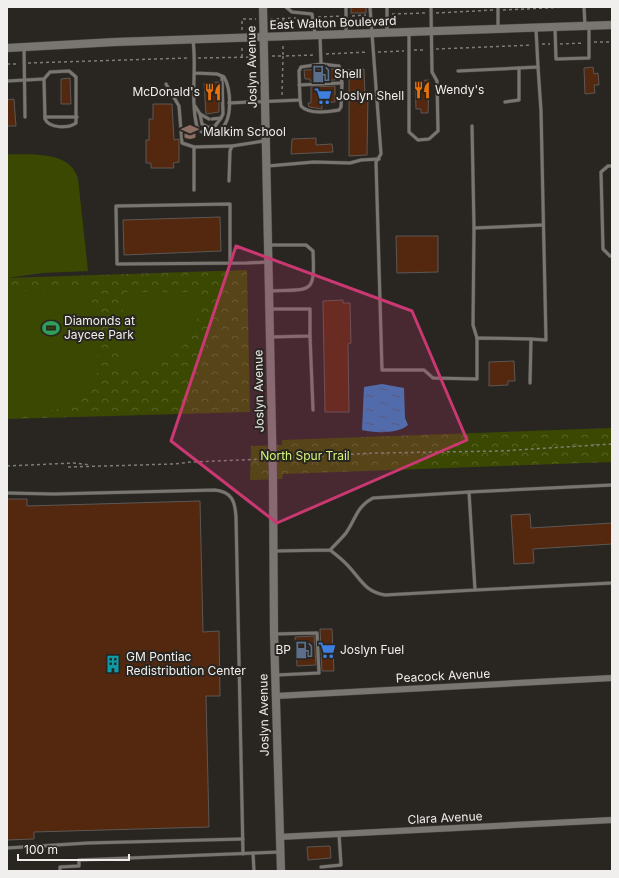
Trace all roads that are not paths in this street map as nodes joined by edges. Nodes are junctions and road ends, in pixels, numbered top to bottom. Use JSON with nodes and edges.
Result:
{"nodes":[{"id":1,"x":263,"y":7,"type":"edge"},
{"id":2,"x":286,"y":7,"type":"edge"},
{"id":3,"x":346,"y":7,"type":"edge"},
{"id":4,"x":370,"y":7,"type":"edge"},
{"id":5,"x":387,"y":7,"type":"edge"},
{"id":6,"x":431,"y":7,"type":"edge"},
{"id":7,"x":498,"y":7,"type":"edge"},
{"id":8,"x":584,"y":7,"type":"edge"},
{"id":9,"x":587,"y":25,"type":"junction"},
{"id":10,"x":612,"y":25,"type":"edge"},
{"id":11,"x":536,"y":27,"type":"junction"},
{"id":12,"x":555,"y":27,"type":"junction"},
{"id":13,"x":498,"y":29,"type":"junction"},
{"id":14,"x":431,"y":31,"type":"junction"},
{"id":15,"x":409,"y":32,"type":"junction"},
{"id":16,"x":371,"y":33,"type":"junction"},
{"id":17,"x":387,"y":33,"type":"junction"},
{"id":18,"x":346,"y":34,"type":"junction"},
{"id":19,"x":318,"y":35,"type":"junction"},
{"id":20,"x":263,"y":37,"type":"junction"},
{"id":21,"x":193,"y":40,"type":"junction"},
{"id":22,"x":24,"y":47,"type":"junction"},
{"id":23,"x":7,"y":48,"type":"edge"},
{"id":24,"x":321,"y":64,"type":"junction"},
{"id":25,"x":538,"y":66,"type":"junction"},
{"id":26,"x":519,"y":68,"type":"junction"},
{"id":27,"x":458,"y":71,"type":"dead end"},
{"id":28,"x":195,"y":73,"type":"junction"},
{"id":29,"x":222,"y":76,"type":"junction"},
{"id":30,"x":44,"y":79,"type":"junction"},
{"id":31,"x":23,"y":80,"type":"junction"},
{"id":32,"x":7,"y":81,"type":"edge"},
{"id":33,"x":342,"y":83,"type":"junction"},
{"id":34,"x":166,"y":84,"type":"dead end"},
{"id":35,"x":299,"y":85,"type":"junction"},
{"id":36,"x":300,"y":100,"type":"junction"},
{"id":37,"x":265,"y":102,"type":"junction"},
{"id":38,"x":505,"y":102,"type":"dead end"},
{"id":39,"x":229,"y":104,"type":"junction"},
{"id":40,"x":194,"y":105,"type":"junction"},
{"id":41,"x":200,"y":114,"type":"junction"},
{"id":42,"x":25,"y":117,"type":"dead end"},
{"id":43,"x":77,"y":117,"type":"junction"},
{"id":44,"x":45,"y":118,"type":"junction"},
{"id":45,"x":221,"y":118,"type":"junction"},
{"id":46,"x":472,"y":126,"type":"dead end"},
{"id":47,"x":265,"y":141,"type":"junction"},
{"id":48,"x":232,"y":146,"type":"junction"},
{"id":49,"x":194,"y":147,"type":"junction"},
{"id":50,"x":378,"y":159,"type":"junction"},
{"id":51,"x":266,"y":166,"type":"junction"},
{"id":52,"x":612,"y":166,"type":"edge"},
{"id":53,"x":230,"y":181,"type":"dead end"},
{"id":54,"x":194,"y":190,"type":"dead end"},
{"id":55,"x":543,"y":225,"type":"junction"},
{"id":56,"x":474,"y":228,"type":"junction"},
{"id":57,"x":268,"y":245,"type":"junction"},
{"id":58,"x":612,"y":256,"type":"edge"},
{"id":59,"x":268,"y":262,"type":"junction"},
{"id":60,"x":230,"y":264,"type":"junction"},
{"id":61,"x":269,"y":291,"type":"junction"},
{"id":62,"x":269,"y":310,"type":"junction"},
{"id":63,"x":310,"y":336,"type":"junction"},
{"id":64,"x":270,"y":337,"type":"junction"},
{"id":65,"x":477,"y":338,"type":"junction"},
{"id":66,"x":531,"y":339,"type":"junction"},
{"id":67,"x":530,"y":383,"type":"dead end"},
{"id":68,"x":313,"y":410,"type":"dead end"},
{"id":69,"x":612,"y":485,"type":"edge"},
{"id":70,"x":469,"y":492,"type":"junction"},
{"id":71,"x":7,"y":493,"type":"edge"},
{"id":72,"x":330,"y":550,"type":"junction"},
{"id":73,"x":273,"y":551,"type":"junction"},
{"id":74,"x":612,"y":583,"type":"edge"},
{"id":75,"x":475,"y":590,"type":"junction"},
{"id":76,"x":274,"y":634,"type":"junction"},
{"id":77,"x":275,"y":675,"type":"junction"},
{"id":78,"x":612,"y":678,"type":"edge"},
{"id":79,"x":276,"y":696,"type":"junction"},
{"id":80,"x":612,"y":820,"type":"edge"},
{"id":81,"x":339,"y":834,"type":"junction"},
{"id":82,"x":279,"y":838,"type":"junction"},
{"id":83,"x":243,"y":839,"type":"junction"},
{"id":84,"x":7,"y":848,"type":"edge"},
{"id":85,"x":280,"y":852,"type":"junction"},
{"id":86,"x":253,"y":853,"type":"junction"},
{"id":87,"x":243,"y":854,"type":"junction"},
{"id":88,"x":321,"y":867,"type":"dead end"},
{"id":89,"x":60,"y":871,"type":"edge"},
{"id":90,"x":254,"y":871,"type":"edge"},
{"id":91,"x":281,"y":871,"type":"edge"}],
"edges":[{"from":1,"to":20,"type":"main road","name":"Joslyn Avenue"},
{"from":2,"to":19,"type":"lane"},
{"from":3,"to":18,"type":"lane"},
{"from":4,"to":16,"type":"lane"},
{"from":5,"to":17,"type":"lane"},
{"from":6,"to":14,"type":"lane"},
{"from":7,"to":13,"type":"lane"},
{"from":8,"to":9,"type":"lane"},
{"from":9,"to":10,"type":"main road","name":"East Walton Boulevard"},
{"from":9,"to":12,"type":"main road","name":"East Walton Boulevard"},
{"from":9,"to":12,"type":"lane"},
{"from":11,"to":12,"type":"main road","name":"East Walton Boulevard"},
{"from":11,"to":13,"type":"main road","name":"East Walton Boulevard"},
{"from":11,"to":25,"type":"lane"},
{"from":13,"to":14,"type":"main road","name":"East Walton Boulevard"},
{"from":14,"to":15,"type":"main road","name":"East Walton Boulevard"},
{"from":14,"to":15,"type":"lane"},
{"from":15,"to":17,"type":"main road","name":"East Walton Boulevard"},
{"from":16,"to":17,"type":"main road","name":"East Walton Boulevard"},
{"from":16,"to":18,"type":"main road","name":"East Walton Boulevard"},
{"from":16,"to":50,"type":"lane"},
{"from":18,"to":19,"type":"main road","name":"East Walton Boulevard"},
{"from":19,"to":20,"type":"main road","name":"East Walton Boulevard"},
{"from":19,"to":24,"type":"lane"},
{"from":20,"to":21,"type":"main road","name":"East Walton Boulevard"},
{"from":20,"to":37,"type":"main road","name":"Joslyn Avenue"},
{"from":21,"to":22,"type":"main road","name":"East Walton Boulevard"},
{"from":21,"to":28,"type":"lane"},
{"from":22,"to":23,"type":"main road","name":"East Walton Boulevard"},
{"from":22,"to":31,"type":"lane"},
{"from":24,"to":33,"type":"lane"},
{"from":24,"to":35,"type":"lane"},
{"from":25,"to":26,"type":"lane"},
{"from":25,"to":55,"type":"lane"},
{"from":26,"to":27,"type":"lane"},
{"from":26,"to":38,"type":"lane"},
{"from":28,"to":29,"type":"lane"},
{"from":28,"to":40,"type":"lane"},
{"from":29,"to":39,"type":"lane"},
{"from":29,"to":45,"type":"lane"},
{"from":30,"to":31,"type":"lane"},
{"from":30,"to":43,"type":"lane"},
{"from":30,"to":44,"type":"lane"},
{"from":31,"to":32,"type":"lane"},
{"from":31,"to":42,"type":"lane"},
{"from":33,"to":35,"type":"lane"},
{"from":33,"to":36,"type":"lane"},
{"from":34,"to":49,"type":"lane"},
{"from":35,"to":36,"type":"lane"},
{"from":36,"to":37,"type":"lane"},
{"from":37,"to":39,"type":"lane"},
{"from":37,"to":47,"type":"main road","name":"Joslyn Avenue"},
{"from":39,"to":40,"type":"lane"},
{"from":40,"to":41,"type":"lane"},
{"from":41,"to":45,"type":"lane"},
{"from":41,"to":45,"type":"lane"},
{"from":43,"to":44,"type":"lane"},
{"from":43,"to":44,"type":"lane"},
{"from":46,"to":56,"type":"lane"},
{"from":47,"to":48,"type":"lane"},
{"from":47,"to":51,"type":"main road","name":"Joslyn Avenue"},
{"from":48,"to":49,"type":"lane"},
{"from":48,"to":53,"type":"lane"},
{"from":49,"to":54,"type":"lane"},
{"from":50,"to":51,"type":"lane"},
{"from":50,"to":65,"type":"lane"},
{"from":51,"to":57,"type":"main road","name":"Joslyn Avenue"},
{"from":52,"to":58,"type":"lane"},
{"from":55,"to":56,"type":"lane"},
{"from":55,"to":66,"type":"lane"},
{"from":56,"to":65,"type":"lane"},
{"from":57,"to":59,"type":"main road","name":"Joslyn Avenue"},
{"from":57,"to":61,"type":"lane"},
{"from":59,"to":60,"type":"lane"},
{"from":59,"to":61,"type":"main road","name":"Joslyn Avenue"},
{"from":60,"to":60,"type":"lane"},
{"from":61,"to":62,"type":"main road","name":"Joslyn Avenue"},
{"from":62,"to":63,"type":"lane"},
{"from":62,"to":64,"type":"main road","name":"Joslyn Avenue"},
{"from":63,"to":64,"type":"lane"},
{"from":63,"to":68,"type":"lane"},
{"from":64,"to":73,"type":"main road","name":"Joslyn Avenue","bridge":true},
{"from":65,"to":66,"type":"lane"},
{"from":66,"to":67,"type":"lane"},
{"from":69,"to":70,"type":"lane"},
{"from":70,"to":72,"type":"lane"},
{"from":70,"to":75,"type":"lane"},
{"from":71,"to":83,"type":"lane"},
{"from":72,"to":73,"type":"lane"},
{"from":72,"to":75,"type":"lane"},
{"from":73,"to":76,"type":"main road","name":"Joslyn Avenue"},
{"from":74,"to":75,"type":"lane"},
{"from":76,"to":77,"type":"main road","name":"Joslyn Avenue"},
{"from":76,"to":77,"type":"lane"},
{"from":77,"to":79,"type":"main road","name":"Joslyn Avenue"},
{"from":78,"to":79,"type":"street","name":"Peacock Avenue"},
{"from":79,"to":82,"type":"main road","name":"Joslyn Avenue"},
{"from":80,"to":81,"type":"street","name":"Clara Avenue"},
{"from":81,"to":82,"type":"street","name":"Clara Avenue"},
{"from":81,"to":88,"type":"lane"},
{"from":82,"to":85,"type":"main road","name":"Joslyn Avenue"},
{"from":83,"to":84,"type":"lane"},
{"from":83,"to":87,"type":"lane"},
{"from":85,"to":86,"type":"lane"},
{"from":85,"to":91,"type":"main road","name":"Joslyn Avenue"},
{"from":86,"to":87,"type":"lane"},
{"from":86,"to":90,"type":"lane"},
{"from":87,"to":89,"type":"lane"}]}
